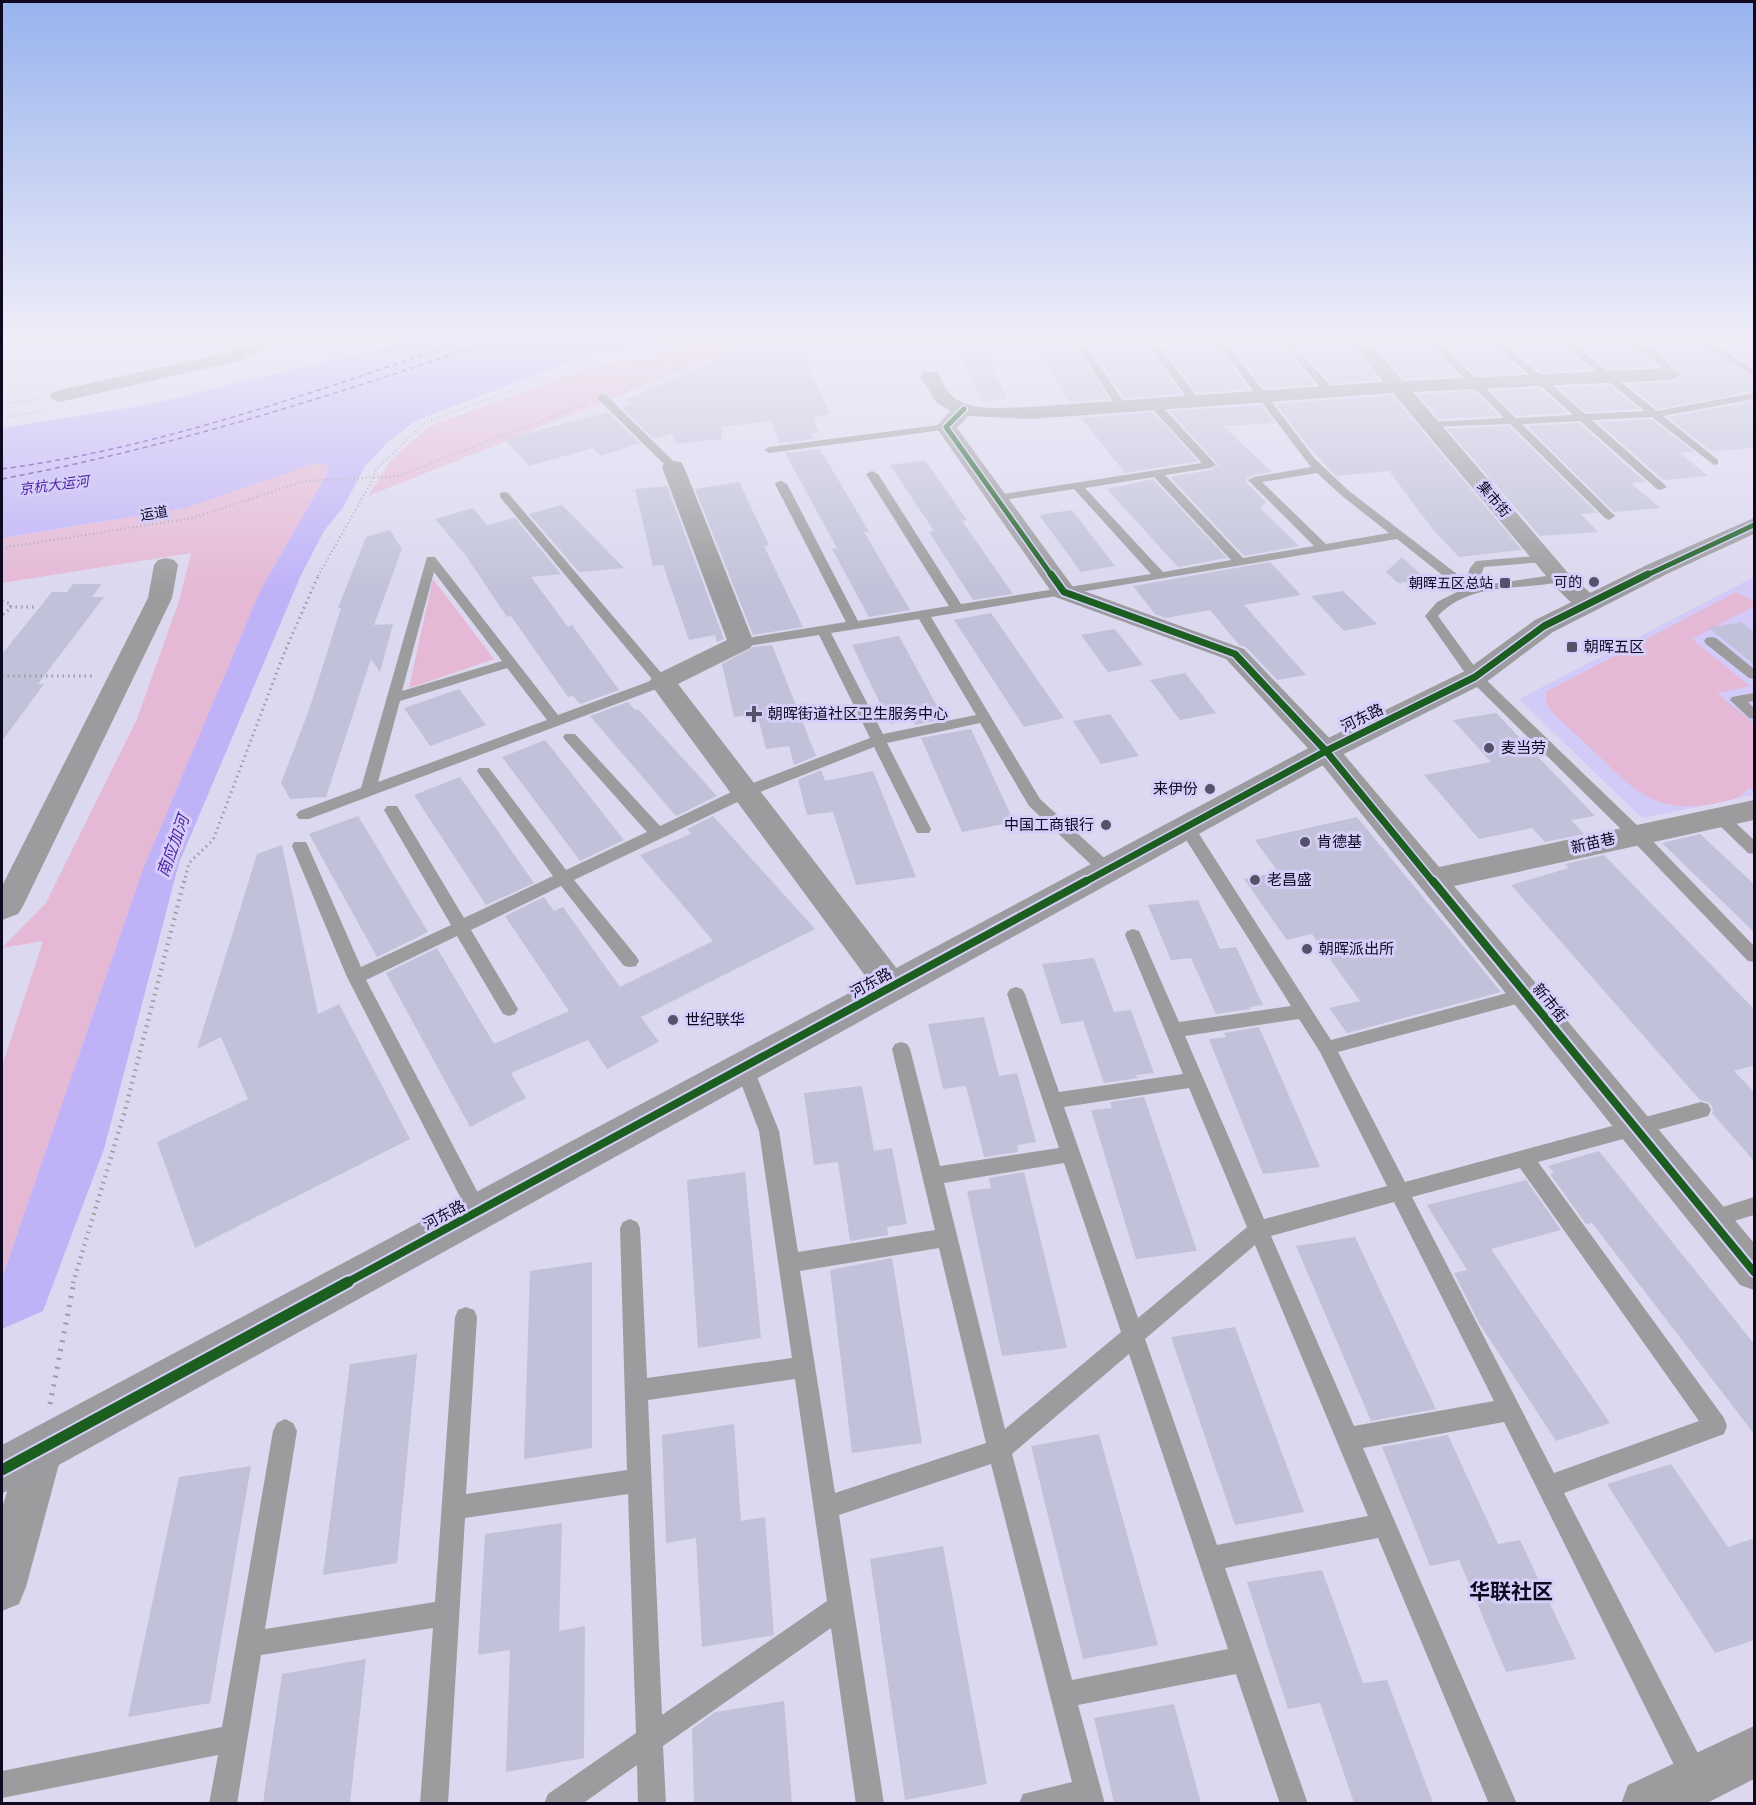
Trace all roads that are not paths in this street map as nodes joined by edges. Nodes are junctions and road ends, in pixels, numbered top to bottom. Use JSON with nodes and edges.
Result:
{"nodes":[{"id":1,"x":629,"y":423,"type":"edge"},
{"id":2,"x":950,"y":423,"type":"edge"},
{"id":3,"x":1172,"y":423,"type":"edge"},
{"id":4,"x":1284,"y":423,"type":"edge"},
{"id":5,"x":1480,"y":423,"type":"edge"},
{"id":6,"x":1515,"y":423,"type":"edge"},
{"id":7,"x":1589,"y":423,"type":"edge"},
{"id":8,"x":1666,"y":423,"type":"edge"},
{"id":9,"x":1431,"y":425,"type":"joint"},
{"id":10,"x":946,"y":427,"type":"junction"},
{"id":11,"x":769,"y":450,"type":"dead end"},
{"id":12,"x":1714,"y":462,"type":"dead end"},
{"id":13,"x":673,"y":467,"type":"joint"},
{"id":14,"x":1319,"y":468,"type":"junction"},
{"id":15,"x":872,"y":474,"type":"dead end"},
{"id":16,"x":1156,"y":474,"type":"junction"},
{"id":17,"x":782,"y":484,"type":"dead end"},
{"id":18,"x":1078,"y":487,"type":"junction"},
{"id":19,"x":1661,"y":487,"type":"dead end"},
{"id":20,"x":504,"y":495,"type":"dead end"},
{"id":21,"x":997,"y":498,"type":"junction"},
{"id":22,"x":1608,"y":516,"type":"dead end"},
{"id":23,"x":1754,"y":527,"type":"edge"},
{"id":24,"x":1400,"y":535,"type":"junction"},
{"id":25,"x":1323,"y":548,"type":"junction"},
{"id":26,"x":1543,"y":558,"type":"junction"},
{"id":27,"x":1240,"y":562,"type":"junction"},
{"id":28,"x":166,"y":565,"type":"dead end"},
{"id":29,"x":1160,"y":576,"type":"junction"},
{"id":30,"x":1560,"y":578,"type":"junction"},
{"id":31,"x":1469,"y":590,"type":"junction"},
{"id":32,"x":1064,"y":592,"type":"junction"},
{"id":33,"x":1588,"y":604,"type":"junction"},
{"id":34,"x":957,"y":609,"type":"junction"},
{"id":35,"x":923,"y":614,"type":"junction"},
{"id":36,"x":854,"y":625,"type":"junction"},
{"id":37,"x":823,"y":630,"type":"junction"},
{"id":38,"x":1711,"y":641,"type":"dead end"},
{"id":39,"x":741,"y":643,"type":"junction"},
{"id":40,"x":510,"y":663,"type":"junction"},
{"id":41,"x":1755,"y":675,"type":"edge"},
{"id":42,"x":1475,"y":677,"type":"junction"},
{"id":43,"x":662,"y":682,"type":"junction"},
{"id":44,"x":1755,"y":697,"type":"edge"},
{"id":45,"x":394,"y":698,"type":"junction"},
{"id":46,"x":1755,"y":715,"type":"edge"},
{"id":47,"x":984,"y":718,"type":"junction"},
{"id":48,"x":556,"y":722,"type":"junction"},
{"id":49,"x":570,"y":737,"type":"dead end"},
{"id":50,"x":878,"y":740,"type":"junction"},
{"id":51,"x":1326,"y":751,"type":"junction"},
{"id":52,"x":484,"y":771,"type":"dead end"},
{"id":53,"x":368,"y":791,"type":"junction"},
{"id":54,"x":746,"y":792,"type":"junction"},
{"id":55,"x":392,"y":810,"type":"dead end"},
{"id":56,"x":1755,"y":810,"type":"edge"},
{"id":57,"x":304,"y":815,"type":"dead end"},
{"id":58,"x":1720,"y":817,"type":"junction"},
{"id":59,"x":1186,"y":827,"type":"junction"},
{"id":60,"x":923,"y":829,"type":"dead end"},
{"id":61,"x":658,"y":834,"type":"junction"},
{"id":62,"x":1636,"y":834,"type":"junction"},
{"id":63,"x":300,"y":846,"type":"dead end"},
{"id":64,"x":1755,"y":849,"type":"edge"},
{"id":65,"x":1107,"y":870,"type":"junction"},
{"id":66,"x":564,"y":879,"type":"junction"},
{"id":67,"x":1432,"y":880,"type":"junction"},
{"id":68,"x":2,"y":909,"type":"edge"},
{"id":69,"x":461,"y":927,"type":"junction"},
{"id":70,"x":1133,"y":934,"type":"dead end"},
{"id":71,"x":1755,"y":956,"type":"edge"},
{"id":72,"x":630,"y":961,"type":"dead end"},
{"id":73,"x":356,"y":977,"type":"junction"},
{"id":74,"x":892,"y":987,"type":"junction"},
{"id":75,"x":1016,"y":994,"type":"dead end"},
{"id":76,"x":1526,"y":995,"type":"junction"},
{"id":77,"x":508,"y":1009,"type":"dead end"},
{"id":78,"x":1304,"y":1011,"type":"junction"},
{"id":79,"x":1174,"y":1030,"type":"junction"},
{"id":80,"x":1327,"y":1048,"type":"junction"},
{"id":81,"x":901,"y":1049,"type":"dead end"},
{"id":82,"x":744,"y":1067,"type":"junction"},
{"id":83,"x":1194,"y":1080,"type":"junction"},
{"id":84,"x":1053,"y":1101,"type":"junction"},
{"id":85,"x":1701,"y":1110,"type":"dead end"},
{"id":86,"x":1636,"y":1128,"type":"junction"},
{"id":87,"x":1071,"y":1154,"type":"junction"},
{"id":88,"x":1524,"y":1158,"type":"junction"},
{"id":89,"x":932,"y":1176,"type":"junction"},
{"id":90,"x":1399,"y":1192,"type":"junction"},
{"id":91,"x":1755,"y":1206,"type":"edge"},
{"id":92,"x":478,"y":1212,"type":"junction"},
{"id":93,"x":1711,"y":1219,"type":"junction"},
{"id":94,"x":630,"y":1228,"type":"dead end"},
{"id":95,"x":1258,"y":1230,"type":"junction"},
{"id":96,"x":947,"y":1237,"type":"junction"},
{"id":97,"x":789,"y":1263,"type":"junction"},
{"id":98,"x":1755,"y":1272,"type":"edge"},
{"id":99,"x":465,"y":1317,"type":"dead end"},
{"id":100,"x":1133,"y":1336,"type":"junction"},
{"id":101,"x":804,"y":1367,"type":"junction"},
{"id":102,"x":636,"y":1391,"type":"junction"},
{"id":103,"x":1509,"y":1410,"type":"junction"},
{"id":104,"x":285,"y":1431,"type":"dead end"},
{"id":105,"x":1347,"y":1439,"type":"junction"},
{"id":106,"x":41,"y":1449,"type":"junction"},
{"id":107,"x":999,"y":1450,"type":"junction"},
{"id":108,"x":2,"y":1470,"type":"edge"},
{"id":109,"x":640,"y":1480,"type":"junction"},
{"id":110,"x":1549,"y":1487,"type":"junction"},
{"id":111,"x":453,"y":1508,"type":"junction"},
{"id":112,"x":825,"y":1508,"type":"junction"},
{"id":113,"x":1384,"y":1525,"type":"junction"},
{"id":114,"x":1210,"y":1559,"type":"junction"},
{"id":115,"x":2,"y":1587,"type":"edge"},
{"id":116,"x":841,"y":1606,"type":"junction"},
{"id":117,"x":446,"y":1613,"type":"junction"},
{"id":118,"x":250,"y":1644,"type":"junction"},
{"id":119,"x":1245,"y":1659,"type":"junction"},
{"id":120,"x":1062,"y":1695,"type":"junction"},
{"id":121,"x":234,"y":1738,"type":"junction"},
{"id":122,"x":650,"y":1740,"type":"junction"},
{"id":123,"x":1755,"y":1752,"type":"edge"},
{"id":124,"x":1696,"y":1779,"type":"junction"},
{"id":125,"x":2,"y":1785,"type":"edge"},
{"id":126,"x":1089,"y":1798,"type":"edge"},
{"id":127,"x":223,"y":1803,"type":"edge"},
{"id":128,"x":434,"y":1803,"type":"edge"},
{"id":129,"x":558,"y":1803,"type":"edge"},
{"id":130,"x":652,"y":1803,"type":"edge"},
{"id":131,"x":870,"y":1803,"type":"edge"},
{"id":132,"x":1033,"y":1803,"type":"edge"},
{"id":133,"x":1294,"y":1803,"type":"edge"},
{"id":134,"x":1503,"y":1803,"type":"edge"},
{"id":135,"x":1647,"y":1803,"type":"edge"}],
"edges":[{"from":1,"to":13,"type":"lane"},
{"from":2,"to":10,"type":"street"},
{"from":3,"to":16,"type":"lane"},
{"from":4,"to":14,"type":"lane"},
{"from":5,"to":9,"type":"lane"},
{"from":6,"to":22,"type":"lane"},
{"from":7,"to":19,"type":"lane"},
{"from":8,"to":12,"type":"lane"},
{"from":9,"to":26,"type":"street","name":"集市街"},
{"from":10,"to":11,"type":"lane"},
{"from":10,"to":21,"type":"street"},
{"from":13,"to":39,"type":"street"},
{"from":14,"to":24,"type":"lane"},
{"from":14,"to":25,"type":"lane"},
{"from":15,"to":34,"type":"lane"},
{"from":16,"to":18,"type":"lane"},
{"from":16,"to":27,"type":"lane"},
{"from":17,"to":36,"type":"lane"},
{"from":18,"to":21,"type":"lane"},
{"from":18,"to":29,"type":"lane"},
{"from":20,"to":43,"type":"lane"},
{"from":21,"to":32,"type":"street"},
{"from":23,"to":33,"type":"main road","name":"河东路"},
{"from":24,"to":25,"type":"lane"},
{"from":24,"to":31,"type":"lane"},
{"from":25,"to":27,"type":"lane"},
{"from":26,"to":30,"type":"street","name":"集市街"},
{"from":26,"to":31,"type":"lane"},
{"from":27,"to":29,"type":"lane"},
{"from":28,"to":68,"type":"street"},
{"from":29,"to":32,"type":"lane"},
{"from":30,"to":31,"type":"lane"},
{"from":30,"to":33,"type":"street","name":"集市街"},
{"from":31,"to":42,"type":"lane"},
{"from":32,"to":34,"type":"lane"},
{"from":32,"to":51,"type":"street","name":"新市街"},
{"from":33,"to":42,"type":"main road","name":"河东路"},
{"from":34,"to":35,"type":"lane"},
{"from":35,"to":36,"type":"lane"},
{"from":35,"to":47,"type":"lane"},
{"from":36,"to":37,"type":"lane"},
{"from":37,"to":39,"type":"lane"},
{"from":37,"to":50,"type":"lane"},
{"from":38,"to":41,"type":"lane"},
{"from":39,"to":43,"type":"street"},
{"from":40,"to":45,"type":"lane"},
{"from":40,"to":45,"type":"lane"},
{"from":40,"to":48,"type":"lane"},
{"from":42,"to":51,"type":"main road","name":"河东路"},
{"from":42,"to":62,"type":"lane"},
{"from":43,"to":48,"type":"lane"},
{"from":43,"to":54,"type":"street"},
{"from":44,"to":46,"type":"lane"},
{"from":45,"to":53,"type":"lane"},
{"from":47,"to":50,"type":"lane"},
{"from":47,"to":65,"type":"lane"},
{"from":48,"to":53,"type":"lane"},
{"from":49,"to":61,"type":"lane"},
{"from":50,"to":54,"type":"lane"},
{"from":50,"to":60,"type":"lane"},
{"from":51,"to":59,"type":"main road","name":"河东路"},
{"from":51,"to":67,"type":"street","name":"新市街"},
{"from":52,"to":66,"type":"lane"},
{"from":53,"to":57,"type":"lane"},
{"from":54,"to":61,"type":"lane"},
{"from":54,"to":74,"type":"street"},
{"from":55,"to":69,"type":"lane"},
{"from":56,"to":58,"type":"street","name":"新苗巷"},
{"from":58,"to":62,"type":"street","name":"新苗巷"},
{"from":58,"to":64,"type":"lane"},
{"from":59,"to":65,"type":"main road","name":"河东路"},
{"from":59,"to":78,"type":"lane"},
{"from":61,"to":66,"type":"lane"},
{"from":62,"to":67,"type":"street","name":"新苗巷"},
{"from":62,"to":71,"type":"lane"},
{"from":63,"to":73,"type":"lane"},
{"from":65,"to":74,"type":"main road","name":"河东路"},
{"from":66,"to":69,"type":"lane"},
{"from":66,"to":72,"type":"lane"},
{"from":67,"to":76,"type":"street","name":"新市街"},
{"from":69,"to":73,"type":"lane"},
{"from":69,"to":77,"type":"lane"},
{"from":70,"to":79,"type":"lane"},
{"from":73,"to":92,"type":"lane"},
{"from":74,"to":82,"type":"main road","name":"河东路"},
{"from":75,"to":84,"type":"lane"},
{"from":76,"to":80,"type":"lane"},
{"from":76,"to":86,"type":"street","name":"新市街"},
{"from":78,"to":79,"type":"lane"},
{"from":78,"to":80,"type":"lane"},
{"from":79,"to":83,"type":"lane"},
{"from":80,"to":90,"type":"lane"},
{"from":81,"to":89,"type":"lane"},
{"from":82,"to":92,"type":"main road","name":"河东路"},
{"from":82,"to":97,"type":"lane"},
{"from":83,"to":84,"type":"lane"},
{"from":83,"to":95,"type":"lane"},
{"from":84,"to":87,"type":"lane"},
{"from":85,"to":86,"type":"lane"},
{"from":86,"to":88,"type":"lane"},
{"from":86,"to":93,"type":"street","name":"新市街"},
{"from":87,"to":89,"type":"lane"},
{"from":87,"to":100,"type":"lane"},
{"from":88,"to":90,"type":"lane"},
{"from":88,"to":110,"type":"lane"},
{"from":89,"to":96,"type":"lane"},
{"from":90,"to":95,"type":"lane"},
{"from":90,"to":103,"type":"lane"},
{"from":91,"to":93,"type":"lane"},
{"from":92,"to":106,"type":"main road","name":"河东路"},
{"from":93,"to":98,"type":"street","name":"新市街"},
{"from":94,"to":102,"type":"lane"},
{"from":95,"to":100,"type":"lane"},
{"from":95,"to":105,"type":"lane"},
{"from":96,"to":97,"type":"lane"},
{"from":96,"to":107,"type":"lane"},
{"from":97,"to":101,"type":"lane"},
{"from":99,"to":111,"type":"lane"},
{"from":100,"to":107,"type":"lane"},
{"from":100,"to":114,"type":"lane"},
{"from":101,"to":102,"type":"lane"},
{"from":101,"to":112,"type":"lane"},
{"from":102,"to":109,"type":"lane"},
{"from":103,"to":105,"type":"lane"},
{"from":103,"to":110,"type":"lane"},
{"from":104,"to":118,"type":"lane"},
{"from":105,"to":113,"type":"lane"},
{"from":106,"to":108,"type":"main road","name":"河东路"},
{"from":106,"to":115,"type":"street"},
{"from":107,"to":112,"type":"lane"},
{"from":107,"to":120,"type":"lane"},
{"from":109,"to":111,"type":"lane"},
{"from":109,"to":122,"type":"lane"},
{"from":110,"to":124,"type":"lane"},
{"from":111,"to":117,"type":"lane"},
{"from":112,"to":116,"type":"lane"},
{"from":113,"to":114,"type":"lane"},
{"from":113,"to":134,"type":"lane"},
{"from":114,"to":119,"type":"lane"},
{"from":116,"to":122,"type":"lane"},
{"from":116,"to":131,"type":"lane"},
{"from":117,"to":118,"type":"lane"},
{"from":117,"to":128,"type":"lane"},
{"from":118,"to":121,"type":"lane"},
{"from":119,"to":120,"type":"lane"},
{"from":119,"to":133,"type":"lane"},
{"from":120,"to":126,"type":"lane"},
{"from":121,"to":125,"type":"lane"},
{"from":121,"to":127,"type":"lane"},
{"from":122,"to":129,"type":"lane"},
{"from":122,"to":130,"type":"lane"},
{"from":123,"to":124,"type":"street"},
{"from":124,"to":135,"type":"street"},
{"from":126,"to":132,"type":"lane"}]}
